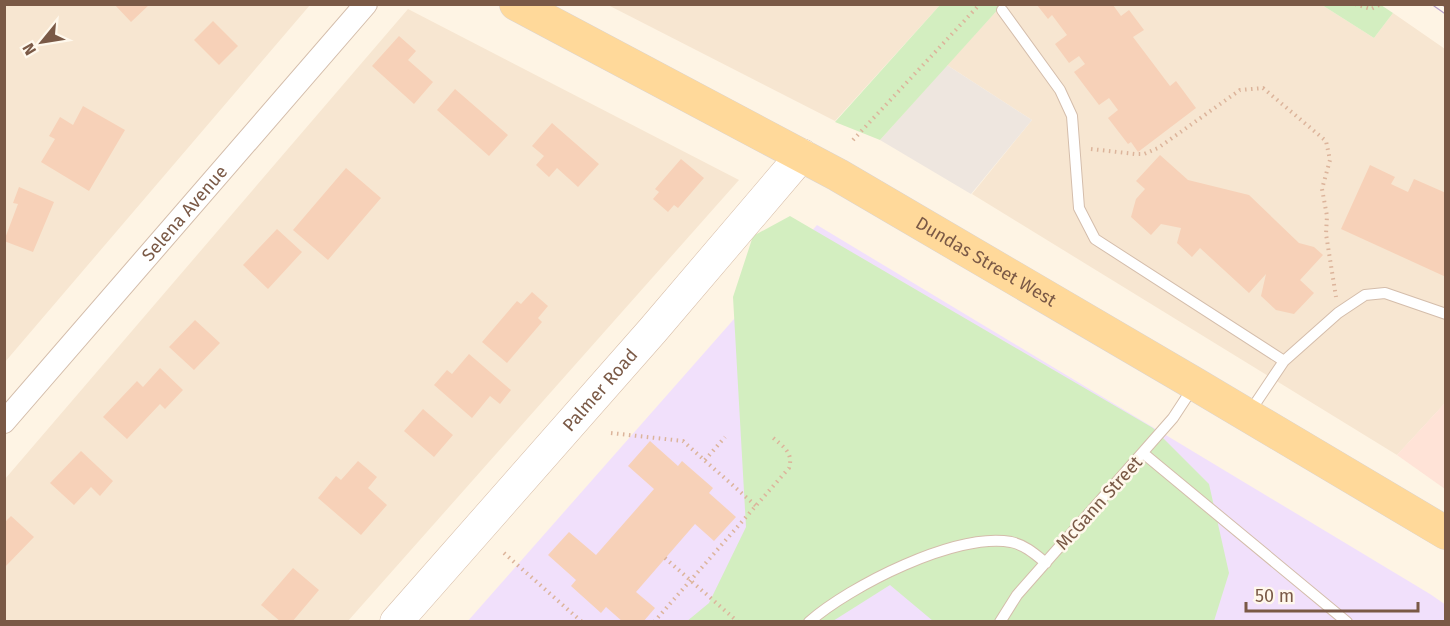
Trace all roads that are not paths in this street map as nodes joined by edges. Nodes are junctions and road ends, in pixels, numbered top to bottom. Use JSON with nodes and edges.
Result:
{"nodes":[{"id":1,"x":366,"y":4,"type":"edge"},
{"id":2,"x":516,"y":4,"type":"edge"},
{"id":3,"x":1002,"y":10,"type":"dead end"},
{"id":4,"x":802,"y":155,"type":"junction"},
{"id":5,"x":1446,"y":314,"type":"edge"},
{"id":6,"x":1284,"y":361,"type":"junction"},
{"id":7,"x":1196,"y":384,"type":"junction"},
{"id":8,"x":1247,"y":415,"type":"junction"},
{"id":9,"x":4,"y":422,"type":"edge"},
{"id":10,"x":1143,"y":453,"type":"junction"},
{"id":11,"x":1446,"y":533,"type":"edge"},
{"id":12,"x":1046,"y":563,"type":"junction"},
{"id":13,"x":396,"y":621,"type":"edge"},
{"id":14,"x":809,"y":621,"type":"edge"},
{"id":15,"x":1000,"y":621,"type":"edge"},
{"id":16,"x":1347,"y":621,"type":"edge"}],
"edges":[{"from":1,"to":9,"type":"street","name":"Selena Avenue"},
{"from":2,"to":4,"type":"main road","name":"Dundas Street West"},
{"from":3,"to":6,"type":"lane"},
{"from":4,"to":7,"type":"main road","name":"Dundas Street West"},
{"from":4,"to":13,"type":"street","name":"Palmer Road"},
{"from":5,"to":6,"type":"lane"},
{"from":6,"to":8,"type":"lane"},
{"from":7,"to":8,"type":"main road","name":"Dundas Street West"},
{"from":7,"to":10,"type":"lane","name":"McGann Street"},
{"from":8,"to":11,"type":"main road","name":"Dundas Street West"},
{"from":10,"to":12,"type":"lane","name":"McGann Street"},
{"from":10,"to":16,"type":"lane"},
{"from":12,"to":14,"type":"lane"},
{"from":12,"to":15,"type":"lane","name":"McGann Street"}]}
